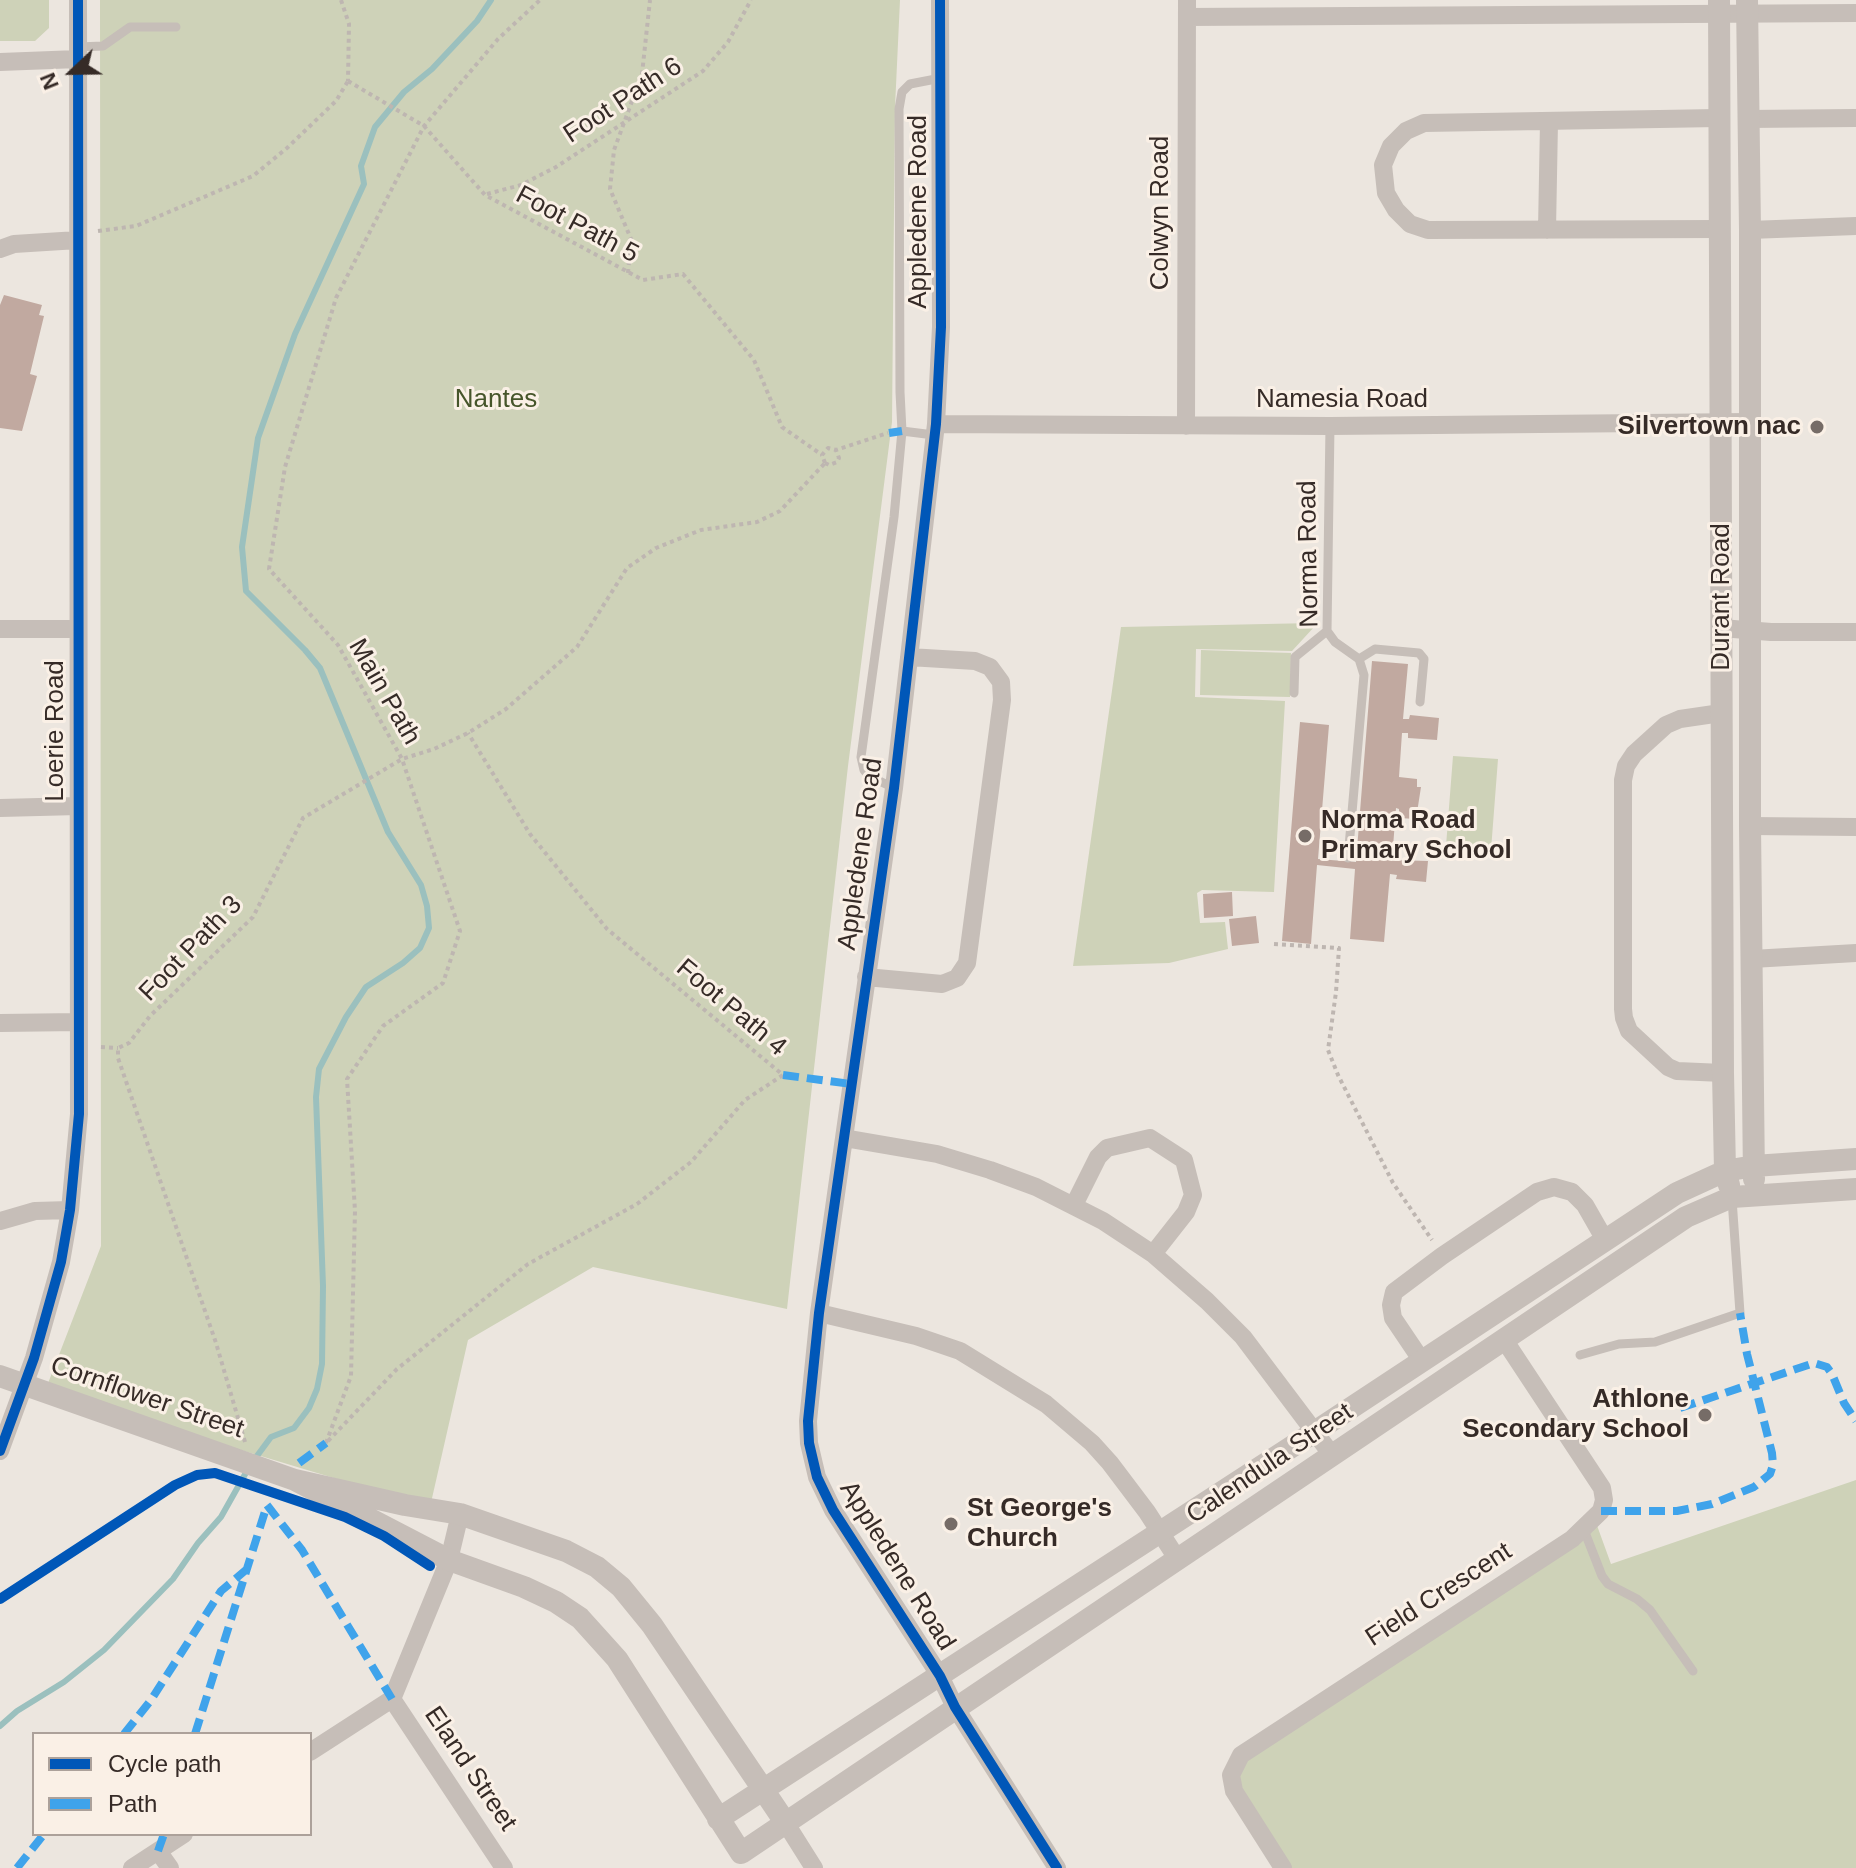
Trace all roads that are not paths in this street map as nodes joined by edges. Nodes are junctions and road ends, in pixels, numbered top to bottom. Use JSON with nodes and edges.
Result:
{"nodes":[{"id":1,"x":78,"y":0,"type":"edge"},
{"id":2,"x":940,"y":0,"type":"edge"},
{"id":3,"x":1719,"y":6,"type":"edge"},
{"id":4,"x":1747,"y":6,"type":"edge"},
{"id":5,"x":1187,"y":8,"type":"edge"},
{"id":6,"x":1856,"y":13,"type":"edge"},
{"id":7,"x":176,"y":27,"type":"dead end"},
{"id":8,"x":78,"y":53,"type":"junction"},
{"id":9,"x":0,"y":62,"type":"edge"},
{"id":10,"x":941,"y":78,"type":"junction"},
{"id":11,"x":1718,"y":118,"type":"junction"},
{"id":12,"x":1856,"y":118,"type":"edge"},
{"id":13,"x":1747,"y":119,"type":"junction"},
{"id":14,"x":1549,"y":122,"type":"junction"},
{"id":15,"x":1856,"y":226,"type":"edge"},
{"id":16,"x":1718,"y":229,"type":"junction"},
{"id":17,"x":1547,"y":230,"type":"junction"},
{"id":18,"x":1750,"y":230,"type":"junction"},
{"id":19,"x":78,"y":240,"type":"junction"},
{"id":20,"x":0,"y":249,"type":"edge"},
{"id":21,"x":1749,"y":422,"type":"junction"},
{"id":22,"x":1719,"y":423,"type":"junction"},
{"id":23,"x":1186,"y":426,"type":"junction"},
{"id":24,"x":1330,"y":426,"type":"junction"},
{"id":25,"x":935,"y":429,"type":"junction"},
{"id":26,"x":902,"y":431,"type":"junction"},
{"id":27,"x":1721,"y":628,"type":"junction"},
{"id":28,"x":0,"y":629,"type":"edge"},
{"id":29,"x":77,"y":629,"type":"junction"},
{"id":30,"x":1327,"y":631,"type":"junction"},
{"id":31,"x":1751,"y":631,"type":"junction"},
{"id":32,"x":1856,"y":632,"type":"edge"},
{"id":33,"x":909,"y":657,"type":"junction"},
{"id":34,"x":1359,"y":659,"type":"junction"},
{"id":35,"x":1294,"y":693,"type":"dead end"},
{"id":36,"x":1420,"y":702,"type":"dead end"},
{"id":37,"x":1721,"y":713,"type":"junction"},
{"id":38,"x":894,"y":788,"type":"junction"},
{"id":39,"x":78,"y":806,"type":"junction"},
{"id":40,"x":0,"y":808,"type":"edge"},
{"id":41,"x":1750,"y":826,"type":"junction"},
{"id":42,"x":1856,"y":827,"type":"edge"},
{"id":43,"x":1348,"y":858,"type":"dead end"},
{"id":44,"x":1721,"y":891,"type":"junction"},
{"id":45,"x":1751,"y":893,"type":"junction"},
{"id":46,"x":1856,"y":953,"type":"edge"},
{"id":47,"x":1752,"y":959,"type":"junction"},
{"id":48,"x":866,"y":977,"type":"junction"},
{"id":49,"x":79,"y":1022,"type":"junction"},
{"id":50,"x":0,"y":1023,"type":"edge"},
{"id":51,"x":1723,"y":1073,"type":"junction"},
{"id":52,"x":844,"y":1138,"type":"junction"},
{"id":53,"x":1856,"y":1159,"type":"edge"},
{"id":54,"x":1754,"y":1166,"type":"junction"},
{"id":55,"x":1725,"y":1171,"type":"junction"},
{"id":56,"x":1856,"y":1189,"type":"edge"},
{"id":57,"x":1755,"y":1195,"type":"junction"},
{"id":58,"x":1732,"y":1197,"type":"junction"},
{"id":59,"x":1074,"y":1205,"type":"junction"},
{"id":60,"x":70,"y":1210,"type":"junction"},
{"id":61,"x":0,"y":1221,"type":"edge"},
{"id":62,"x":1605,"y":1240,"type":"junction"},
{"id":63,"x":1153,"y":1254,"type":"junction"},
{"id":64,"x":819,"y":1313,"type":"junction"},
{"id":65,"x":1505,"y":1341,"type":"junction"},
{"id":66,"x":1580,"y":1355,"type":"dead end"},
{"id":67,"x":1422,"y":1361,"type":"junction"},
{"id":68,"x":0,"y":1376,"type":"edge"},
{"id":69,"x":25,"y":1385,"type":"junction"},
{"id":70,"x":1316,"y":1431,"type":"junction"},
{"id":71,"x":0,"y":1451,"type":"edge"},
{"id":72,"x":1332,"y":1455,"type":"junction"},
{"id":73,"x":286,"y":1477,"type":"junction"},
{"id":74,"x":460,"y":1514,"type":"junction"},
{"id":75,"x":1584,"y":1530,"type":"junction"},
{"id":76,"x":1160,"y":1531,"type":"junction"},
{"id":77,"x":449,"y":1560,"type":"junction"},
{"id":78,"x":1178,"y":1560,"type":"junction"},
{"id":79,"x":1693,"y":1671,"type":"dead end"},
{"id":80,"x":940,"y":1676,"type":"junction"},
{"id":81,"x":392,"y":1699,"type":"junction"},
{"id":82,"x":955,"y":1707,"type":"junction"},
{"id":83,"x":312,"y":1751,"type":"edge"},
{"id":84,"x":762,"y":1790,"type":"junction"},
{"id":85,"x":718,"y":1819,"type":"junction"},
{"id":86,"x":785,"y":1822,"type":"junction"},
{"id":87,"x":181,"y":1836,"type":"edge"},
{"id":88,"x":158,"y":1851,"type":"junction"},
{"id":89,"x":745,"y":1861,"type":"edge"},
{"id":90,"x":132,"y":1868,"type":"edge"},
{"id":91,"x":170,"y":1868,"type":"edge"},
{"id":92,"x":504,"y":1868,"type":"edge"},
{"id":93,"x":814,"y":1868,"type":"edge"},
{"id":94,"x":1057,"y":1868,"type":"edge"},
{"id":95,"x":1283,"y":1868,"type":"edge"}],
"edges":[{"from":1,"to":8,"type":"street","name":"Loerie Road"},
{"from":2,"to":10,"type":"street","name":"Appledene Road"},
{"from":3,"to":4,"type":"street"},
{"from":3,"to":5,"type":"street"},
{"from":3,"to":11,"type":"street","name":"Durant Road"},
{"from":4,"to":6,"type":"street"},
{"from":4,"to":13,"type":"street","name":"Durant Road"},
{"from":5,"to":23,"type":"street","name":"Colwyn Road"},
{"from":7,"to":8,"type":"lane"},
{"from":8,"to":9,"type":"street"},
{"from":8,"to":19,"type":"street","name":"Loerie Road"},
{"from":10,"to":25,"type":"street","name":"Appledene Road"},
{"from":10,"to":26,"type":"lane"},
{"from":11,"to":14,"type":"street"},
{"from":11,"to":16,"type":"street","name":"Durant Road"},
{"from":12,"to":13,"type":"street"},
{"from":13,"to":18,"type":"street","name":"Durant Road"},
{"from":14,"to":17,"type":"street"},
{"from":14,"to":17,"type":"street"},
{"from":15,"to":18,"type":"street"},
{"from":16,"to":17,"type":"street"},
{"from":16,"to":22,"type":"street","name":"Durant Road"},
{"from":18,"to":21,"type":"street","name":"Durant Road"},
{"from":19,"to":20,"type":"street"},
{"from":19,"to":29,"type":"street","name":"Loerie Road"},
{"from":21,"to":22,"type":"street","name":"Namesia Road"},
{"from":21,"to":31,"type":"street","name":"Durant Road"},
{"from":22,"to":24,"type":"street","name":"Namesia Road"},
{"from":22,"to":27,"type":"street","name":"Durant Road"},
{"from":23,"to":24,"type":"street","name":"Namesia Road"},
{"from":23,"to":25,"type":"street","name":"Namesia Road"},
{"from":24,"to":30,"type":"lane","name":"Norma Road"},
{"from":25,"to":26,"type":"lane"},
{"from":25,"to":33,"type":"street","name":"Appledene Road"},
{"from":26,"to":38,"type":"lane"},
{"from":27,"to":31,"type":"street"},
{"from":27,"to":37,"type":"street","name":"Durant Road"},
{"from":28,"to":29,"type":"street"},
{"from":29,"to":39,"type":"street","name":"Loerie Road"},
{"from":30,"to":34,"type":"lane","name":"Norma Road"},
{"from":30,"to":35,"type":"lane"},
{"from":31,"to":32,"type":"street"},
{"from":31,"to":41,"type":"street","name":"Durant Road"},
{"from":33,"to":38,"type":"street","name":"Appledene Road"},
{"from":33,"to":48,"type":"street"},
{"from":34,"to":36,"type":"lane"},
{"from":34,"to":43,"type":"lane"},
{"from":37,"to":44,"type":"street","name":"Durant Road"},
{"from":37,"to":51,"type":"street"},
{"from":38,"to":48,"type":"street","name":"Appledene Road"},
{"from":39,"to":40,"type":"street"},
{"from":39,"to":49,"type":"street","name":"Loerie Road"},
{"from":41,"to":42,"type":"street"},
{"from":41,"to":45,"type":"street","name":"Durant Road"},
{"from":44,"to":45,"type":"street"},
{"from":44,"to":51,"type":"street","name":"Durant Road"},
{"from":45,"to":47,"type":"street","name":"Durant Road"},
{"from":46,"to":47,"type":"street"},
{"from":47,"to":54,"type":"street","name":"Durant Road"},
{"from":48,"to":52,"type":"street","name":"Appledene Road"},
{"from":49,"to":50,"type":"street"},
{"from":49,"to":60,"type":"street","name":"Loerie Road"},
{"from":51,"to":55,"type":"street","name":"Durant Road"},
{"from":52,"to":59,"type":"street"},
{"from":52,"to":64,"type":"street","name":"Appledene Road"},
{"from":53,"to":54,"type":"street","name":"Calendula Street"},
{"from":54,"to":55,"type":"street","name":"Calendula Street"},
{"from":54,"to":57,"type":"street","name":"Durant Road"},
{"from":55,"to":58,"type":"street","name":"Durant Road"},
{"from":55,"to":62,"type":"street","name":"Calendula Street"},
{"from":56,"to":57,"type":"street","name":"Calendula Street"},
{"from":57,"to":58,"type":"street","name":"Calendula Street"},
{"from":58,"to":65,"type":"street","name":"Calendula Street"},
{"from":58,"to":66,"type":"lane"},
{"from":59,"to":63,"type":"street"},
{"from":59,"to":63,"type":"street"},
{"from":60,"to":61,"type":"street"},
{"from":60,"to":69,"type":"street","name":"Loerie Road"},
{"from":62,"to":67,"type":"street","name":"Calendula Street"},
{"from":62,"to":67,"type":"street"},
{"from":63,"to":70,"type":"street"},
{"from":64,"to":76,"type":"street"},
{"from":64,"to":80,"type":"street","name":"Appledene Road"},
{"from":65,"to":72,"type":"street","name":"Calendula Street"},
{"from":65,"to":75,"type":"street","name":"Field Crescent"},
{"from":67,"to":70,"type":"street","name":"Calendula Street"},
{"from":68,"to":69,"type":"street","name":"Cornflower Street"},
{"from":69,"to":71,"type":"street","name":"Loerie Road"},
{"from":69,"to":73,"type":"street","name":"Cornflower Street"},
{"from":70,"to":72,"type":"street"},
{"from":70,"to":76,"type":"street","name":"Calendula Street"},
{"from":72,"to":78,"type":"street","name":"Calendula Street"},
{"from":73,"to":74,"type":"street"},
{"from":73,"to":77,"type":"street"},
{"from":74,"to":77,"type":"street"},
{"from":74,"to":84,"type":"street"},
{"from":75,"to":79,"type":"lane"},
{"from":75,"to":95,"type":"street","name":"Field Crescent"},
{"from":76,"to":78,"type":"street"},
{"from":76,"to":80,"type":"street","name":"Calendula Street"},
{"from":77,"to":81,"type":"street"},
{"from":77,"to":85,"type":"street"},
{"from":78,"to":82,"type":"street","name":"Calendula Street"},
{"from":80,"to":82,"type":"street","name":"Appledene Road"},
{"from":80,"to":84,"type":"street","name":"Calendula Street"},
{"from":81,"to":83,"type":"street"},
{"from":81,"to":92,"type":"street","name":"Eland Street"},
{"from":82,"to":86,"type":"street","name":"Calendula Street"},
{"from":82,"to":94,"type":"street","name":"Appledene Road"},
{"from":84,"to":85,"type":"street","name":"Calendula Street"},
{"from":84,"to":86,"type":"street"},
{"from":85,"to":89,"type":"street"},
{"from":86,"to":89,"type":"street","name":"Calendula Street"},
{"from":86,"to":93,"type":"street"},
{"from":87,"to":88,"type":"street"},
{"from":88,"to":90,"type":"street"},
{"from":88,"to":91,"type":"street"}]}
